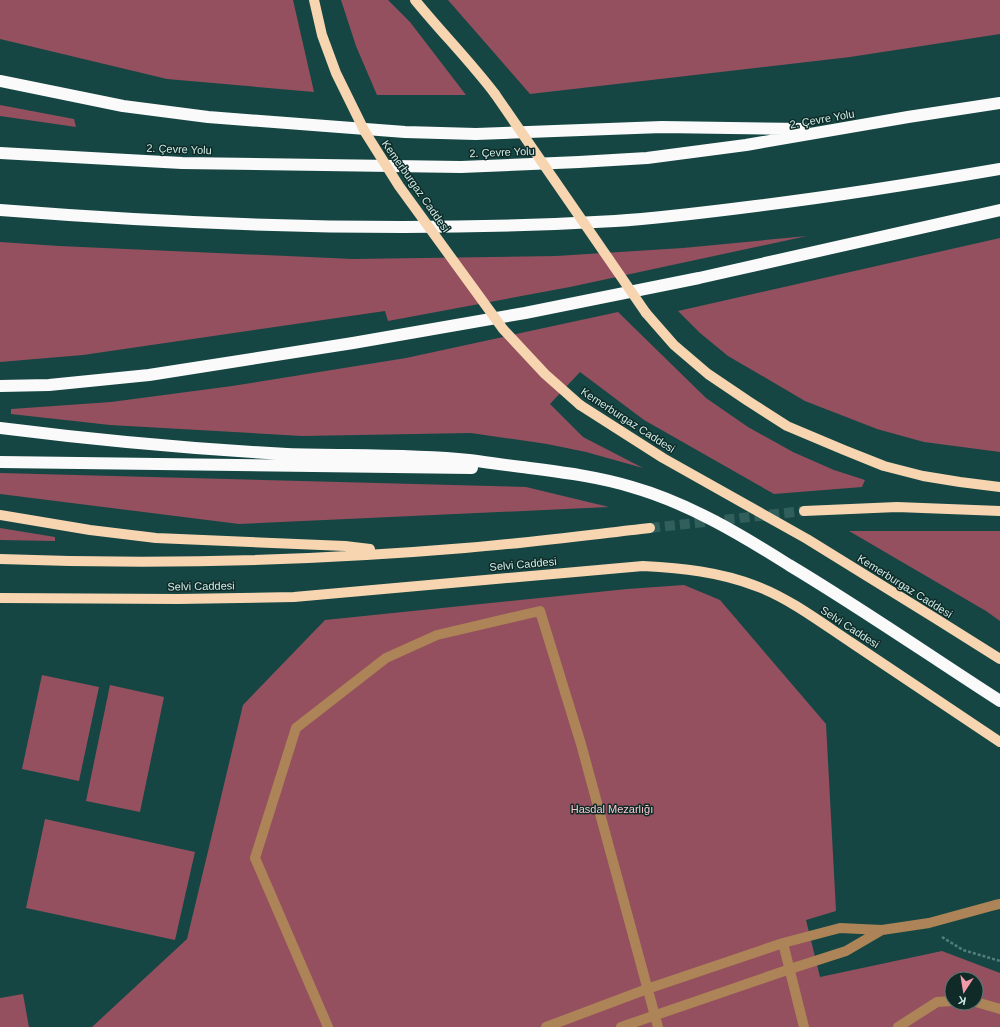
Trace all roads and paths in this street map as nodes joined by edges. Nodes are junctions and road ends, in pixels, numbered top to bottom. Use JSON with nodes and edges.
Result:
{"nodes":[{"id":1,"x":314,"y":0,"type":"edge"},
{"id":2,"x":414,"y":0,"type":"edge"},
{"id":3,"x":0,"y":81,"type":"edge"},
{"id":4,"x":1000,"y":103,"type":"edge"},
{"id":5,"x":834,"y":130,"type":"junction"},
{"id":6,"x":0,"y":152,"type":"edge"},
{"id":7,"x":1000,"y":169,"type":"edge"},
{"id":8,"x":0,"y":210,"type":"edge"},
{"id":9,"x":1000,"y":210,"type":"edge"},
{"id":10,"x":0,"y":386,"type":"edge"},
{"id":11,"x":0,"y":428,"type":"edge"},
{"id":12,"x":0,"y":462,"type":"edge"},
{"id":13,"x":524,"y":468,"type":"junction"},
{"id":14,"x":1000,"y":487,"type":"edge"},
{"id":15,"x":804,"y":511,"type":"tunnel mouth"},
{"id":16,"x":1000,"y":511,"type":"edge"},
{"id":17,"x":0,"y":515,"type":"edge"},
{"id":18,"x":650,"y":528,"type":"tunnel mouth"},
{"id":19,"x":397,"y":553,"type":"junction"},
{"id":20,"x":0,"y":559,"type":"edge"},
{"id":21,"x":0,"y":598,"type":"edge"},
{"id":22,"x":1000,"y":660,"type":"edge"},
{"id":23,"x":1000,"y":701,"type":"edge"},
{"id":24,"x":1000,"y":742,"type":"edge"},
{"id":25,"x":998,"y":904,"type":"edge"},
{"id":26,"x":929,"y":923,"type":"junction"},
{"id":27,"x":882,"y":930,"type":"junction"},
{"id":28,"x":783,"y":943,"type":"junction"},
{"id":29,"x":1000,"y":961,"type":"edge"},
{"id":30,"x":790,"y":969,"type":"junction"},
{"id":31,"x":647,"y":989,"type":"junction"},
{"id":32,"x":944,"y":1002,"type":"edge"},
{"id":33,"x":984,"y":1004,"type":"edge"},
{"id":34,"x":1000,"y":1009,"type":"edge"},
{"id":35,"x":655,"y":1014,"type":"junction"},
{"id":36,"x":328,"y":1027,"type":"edge"},
{"id":37,"x":546,"y":1027,"type":"edge"},
{"id":38,"x":621,"y":1027,"type":"edge"},
{"id":39,"x":658,"y":1027,"type":"edge"},
{"id":40,"x":804,"y":1027,"type":"edge"},
{"id":41,"x":898,"y":1027,"type":"edge"}],
"edges":[{"from":1,"to":22,"type":"main road","name":"Kemerburgaz Caddesi","bridge":true},
{"from":2,"to":14,"type":"main road","bridge":true},
{"from":3,"to":5,"type":"highway"},
{"from":4,"to":5,"type":"highway","name":"2. Çevre Yolu"},
{"from":5,"to":6,"type":"highway","name":"2. Çevre Yolu"},
{"from":7,"to":8,"type":"highway"},
{"from":9,"to":10,"type":"highway"},
{"from":11,"to":13,"type":"highway"},
{"from":12,"to":13,"type":"highway"},
{"from":13,"to":23,"type":"highway"},
{"from":15,"to":16,"type":"main road"},
{"from":17,"to":19,"type":"main road"},
{"from":18,"to":19,"type":"main road","name":"Selvi Caddesi"},
{"from":19,"to":20,"type":"main road","name":"Selvi Caddesi"},
{"from":21,"to":24,"type":"main road","name":"Selvi Caddesi"},
{"from":25,"to":26,"type":"lane"},
{"from":26,"to":27,"type":"lane"},
{"from":26,"to":29,"type":"path"},
{"from":27,"to":28,"type":"lane"},
{"from":27,"to":30,"type":"lane"},
{"from":28,"to":30,"type":"lane"},
{"from":28,"to":31,"type":"lane"},
{"from":30,"to":35,"type":"lane"},
{"from":30,"to":40,"type":"lane"},
{"from":31,"to":35,"type":"lane"},
{"from":31,"to":36,"type":"lane"},
{"from":31,"to":37,"type":"lane"},
{"from":32,"to":41,"type":"lane"},
{"from":33,"to":34,"type":"lane"},
{"from":35,"to":38,"type":"lane"},
{"from":35,"to":39,"type":"lane"}]}
